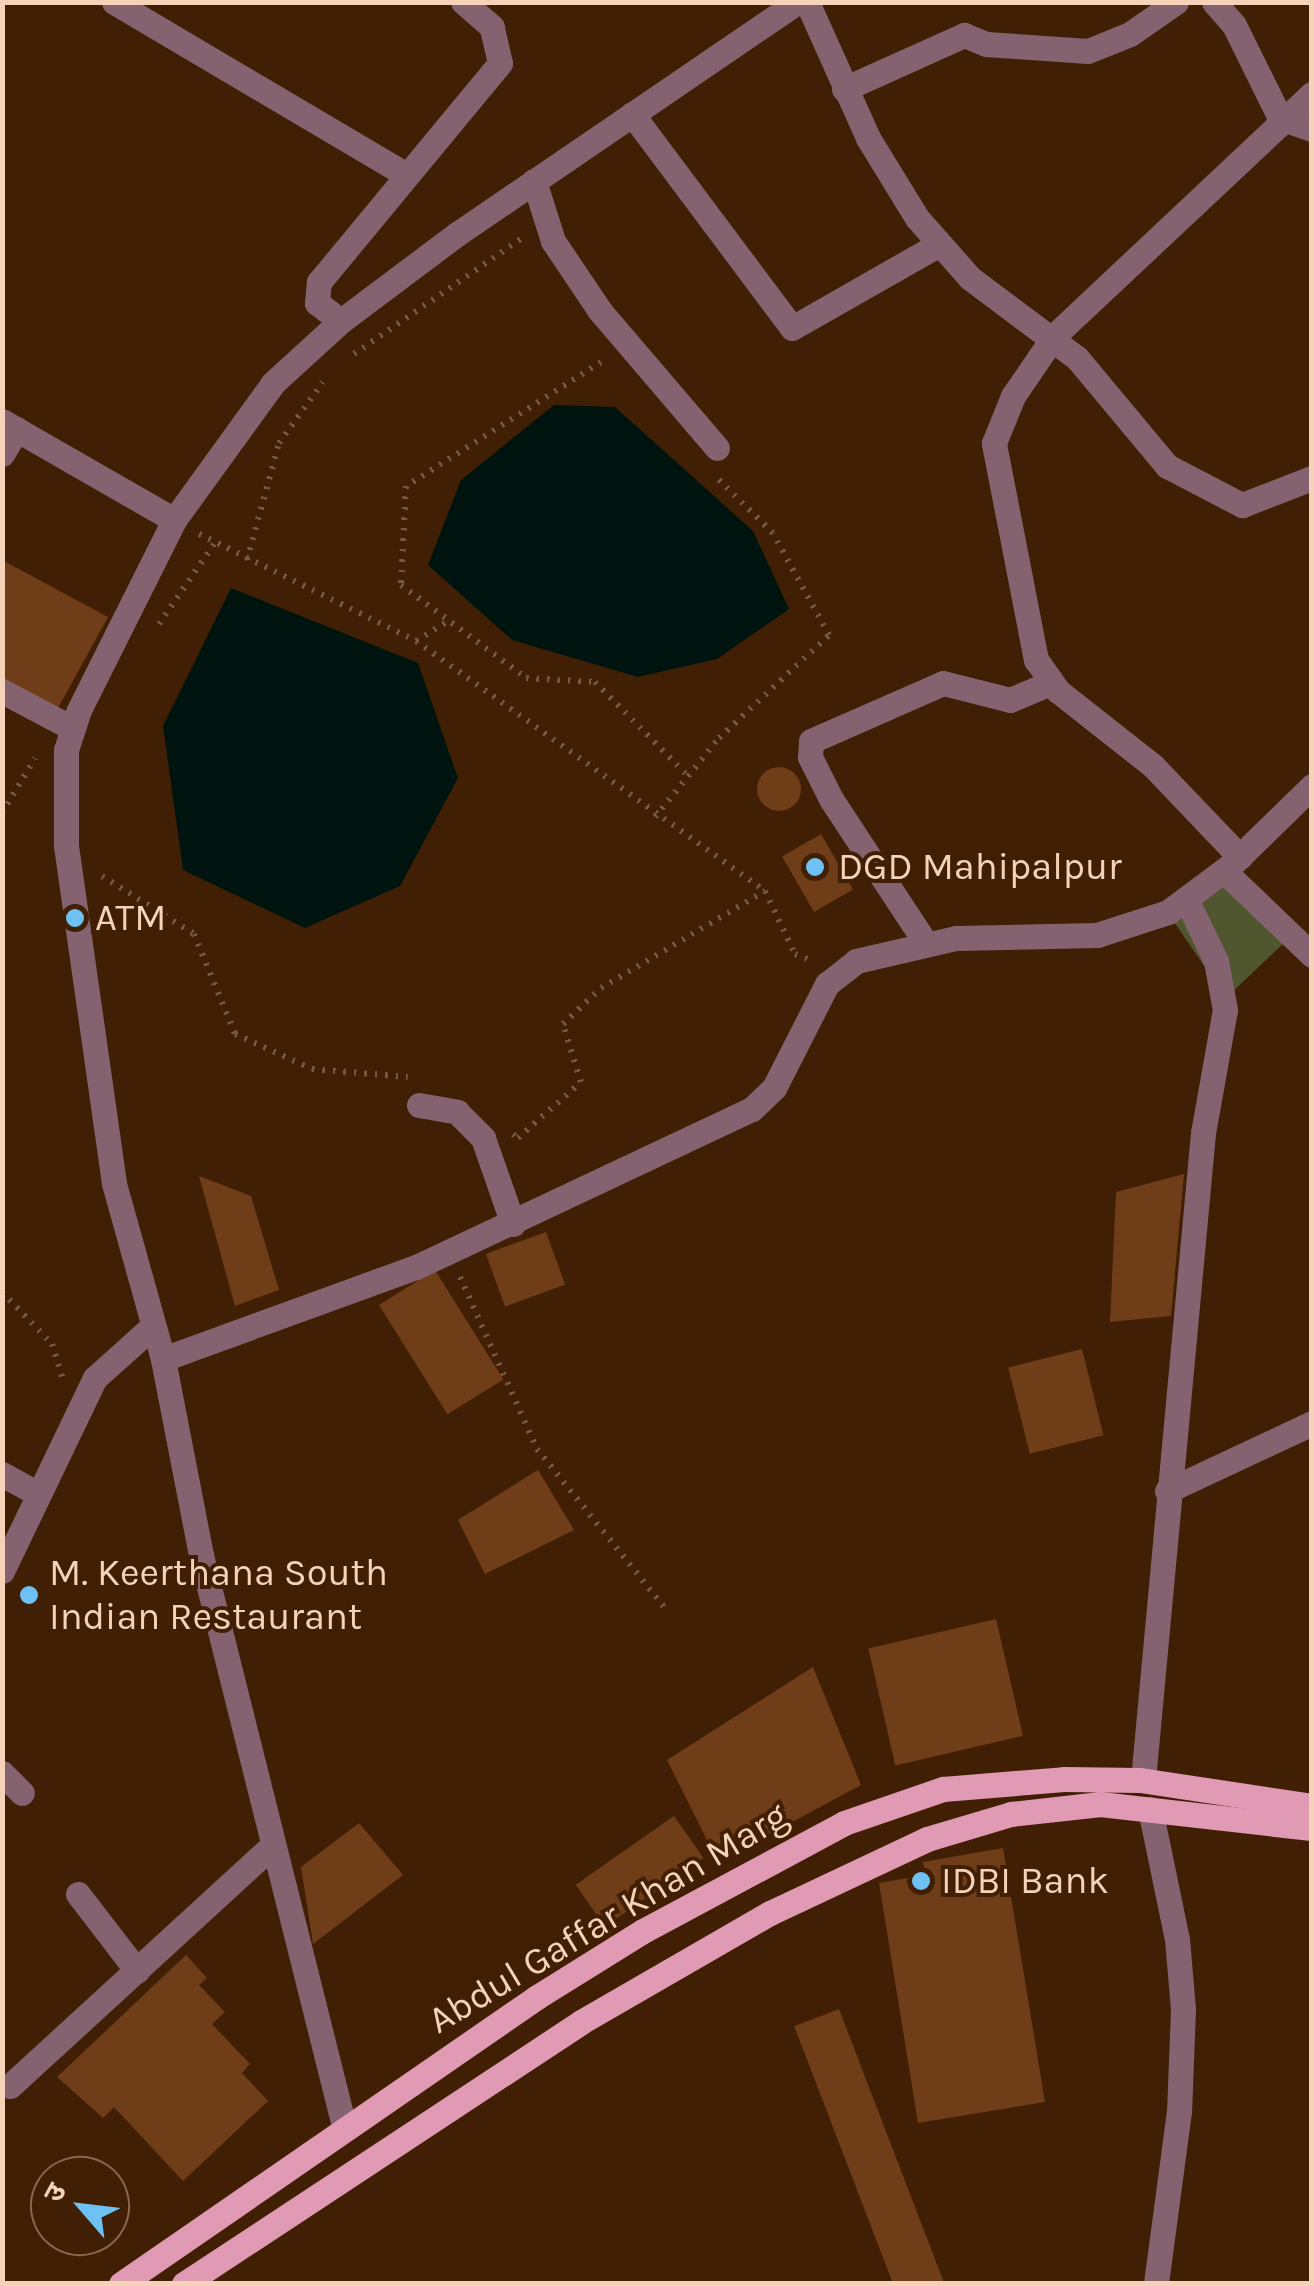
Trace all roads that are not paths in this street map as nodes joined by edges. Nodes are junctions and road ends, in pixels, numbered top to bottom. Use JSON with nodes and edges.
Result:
{"nodes":[{"id":1,"x":114,"y":2,"type":"edge"},
{"id":2,"x":463,"y":2,"type":"edge"},
{"id":3,"x":797,"y":2,"type":"edge"},
{"id":4,"x":806,"y":2,"type":"edge"},
{"id":5,"x":1176,"y":2,"type":"edge"},
{"id":6,"x":1214,"y":2,"type":"edge"},
{"id":7,"x":844,"y":90,"type":"junction"},
{"id":8,"x":1312,"y":94,"type":"edge"},
{"id":9,"x":632,"y":114,"type":"junction"},
{"id":10,"x":1280,"y":118,"type":"junction"},
{"id":11,"x":1312,"y":129,"type":"edge"},
{"id":12,"x":406,"y":175,"type":"junction"},
{"id":13,"x":534,"y":180,"type":"junction"},
{"id":14,"x":939,"y":244,"type":"junction"},
{"id":15,"x":341,"y":321,"type":"junction"},
{"id":16,"x":1054,"y":336,"type":"junction"},
{"id":17,"x":10,"y":425,"type":"edge"},
{"id":18,"x":2,"y":454,"type":"edge"},
{"id":19,"x":712,"y":457,"type":"road end"},
{"id":20,"x":1312,"y":478,"type":"edge"},
{"id":21,"x":174,"y":520,"type":"junction"},
{"id":22,"x":1050,"y":683,"type":"junction"},
{"id":23,"x":2,"y":692,"type":"edge"},
{"id":24,"x":72,"y":728,"type":"junction"},
{"id":25,"x":1312,"y":786,"type":"edge"},
{"id":26,"x":1232,"y":864,"type":"junction"},
{"id":27,"x":1186,"y":899,"type":"junction"},
{"id":28,"x":926,"y":942,"type":"junction"},
{"id":29,"x":1312,"y":955,"type":"edge"},
{"id":30,"x":420,"y":1105,"type":"dead end"},
{"id":31,"x":514,"y":1224,"type":"junction"},
{"id":32,"x":153,"y":1326,"type":"junction"},
{"id":33,"x":163,"y":1359,"type":"junction"},
{"id":34,"x":1312,"y":1424,"type":"edge"},
{"id":35,"x":2,"y":1474,"type":"edge"},
{"id":36,"x":1167,"y":1491,"type":"junction"},
{"id":37,"x":38,"y":1494,"type":"junction"},
{"id":38,"x":2,"y":1571,"type":"edge"},
{"id":39,"x":2,"y":1773,"type":"edge"},
{"id":40,"x":1143,"y":1780,"type":"junction"},
{"id":41,"x":22,"y":1793,"type":"dead end"},
{"id":42,"x":1312,"y":1806,"type":"edge"},
{"id":43,"x":1150,"y":1809,"type":"junction"},
{"id":44,"x":1312,"y":1828,"type":"edge"},
{"id":45,"x":272,"y":1846,"type":"junction"},
{"id":46,"x":78,"y":1894,"type":"dead end"},
{"id":47,"x":137,"y":1971,"type":"junction"},
{"id":48,"x":10,"y":2086,"type":"dead end"},
{"id":49,"x":344,"y":2126,"type":"junction"},
{"id":50,"x":121,"y":2284,"type":"edge"},
{"id":51,"x":184,"y":2284,"type":"edge"},
{"id":52,"x":1156,"y":2284,"type":"edge"}],
"edges":[{"from":1,"to":12,"type":"street"},
{"from":2,"to":12,"type":"street"},
{"from":3,"to":9,"type":"street"},
{"from":4,"to":7,"type":"street"},
{"from":5,"to":7,"type":"street"},
{"from":6,"to":10,"type":"street"},
{"from":7,"to":14,"type":"street"},
{"from":8,"to":10,"type":"street"},
{"from":9,"to":13,"type":"street"},
{"from":9,"to":14,"type":"street"},
{"from":10,"to":11,"type":"street"},
{"from":10,"to":16,"type":"street"},
{"from":12,"to":15,"type":"street"},
{"from":13,"to":15,"type":"street"},
{"from":13,"to":19,"type":"street"},
{"from":14,"to":16,"type":"street"},
{"from":15,"to":21,"type":"street"},
{"from":16,"to":20,"type":"street"},
{"from":16,"to":22,"type":"street"},
{"from":17,"to":18,"type":"street"},
{"from":17,"to":21,"type":"street"},
{"from":21,"to":24,"type":"street"},
{"from":22,"to":26,"type":"street"},
{"from":22,"to":28,"type":"street"},
{"from":23,"to":24,"type":"street"},
{"from":24,"to":32,"type":"street"},
{"from":25,"to":26,"type":"street"},
{"from":26,"to":27,"type":"street"},
{"from":26,"to":29,"type":"street"},
{"from":27,"to":28,"type":"street"},
{"from":27,"to":36,"type":"street"},
{"from":28,"to":31,"type":"street"},
{"from":30,"to":31,"type":"street"},
{"from":31,"to":33,"type":"street"},
{"from":32,"to":33,"type":"street"},
{"from":32,"to":37,"type":"street"},
{"from":33,"to":45,"type":"street"},
{"from":34,"to":36,"type":"street"},
{"from":35,"to":37,"type":"street"},
{"from":36,"to":40,"type":"street"},
{"from":37,"to":38,"type":"street"},
{"from":39,"to":41,"type":"street"},
{"from":40,"to":42,"type":"main road","name":"Abdul Gaffar Khan Marg"},
{"from":40,"to":49,"type":"main road","name":"Abdul Gaffar Khan Marg"},
{"from":43,"to":44,"type":"main road","name":"Abdul Gaffar Khan Marg"},
{"from":43,"to":51,"type":"main road","name":"Abdul Gaffar Khan Marg"},
{"from":43,"to":52,"type":"street"},
{"from":45,"to":47,"type":"street"},
{"from":45,"to":49,"type":"street"},
{"from":46,"to":47,"type":"street"},
{"from":47,"to":48,"type":"street"},
{"from":49,"to":50,"type":"main road","name":"Abdul Gaffar Khan Marg"}]}
